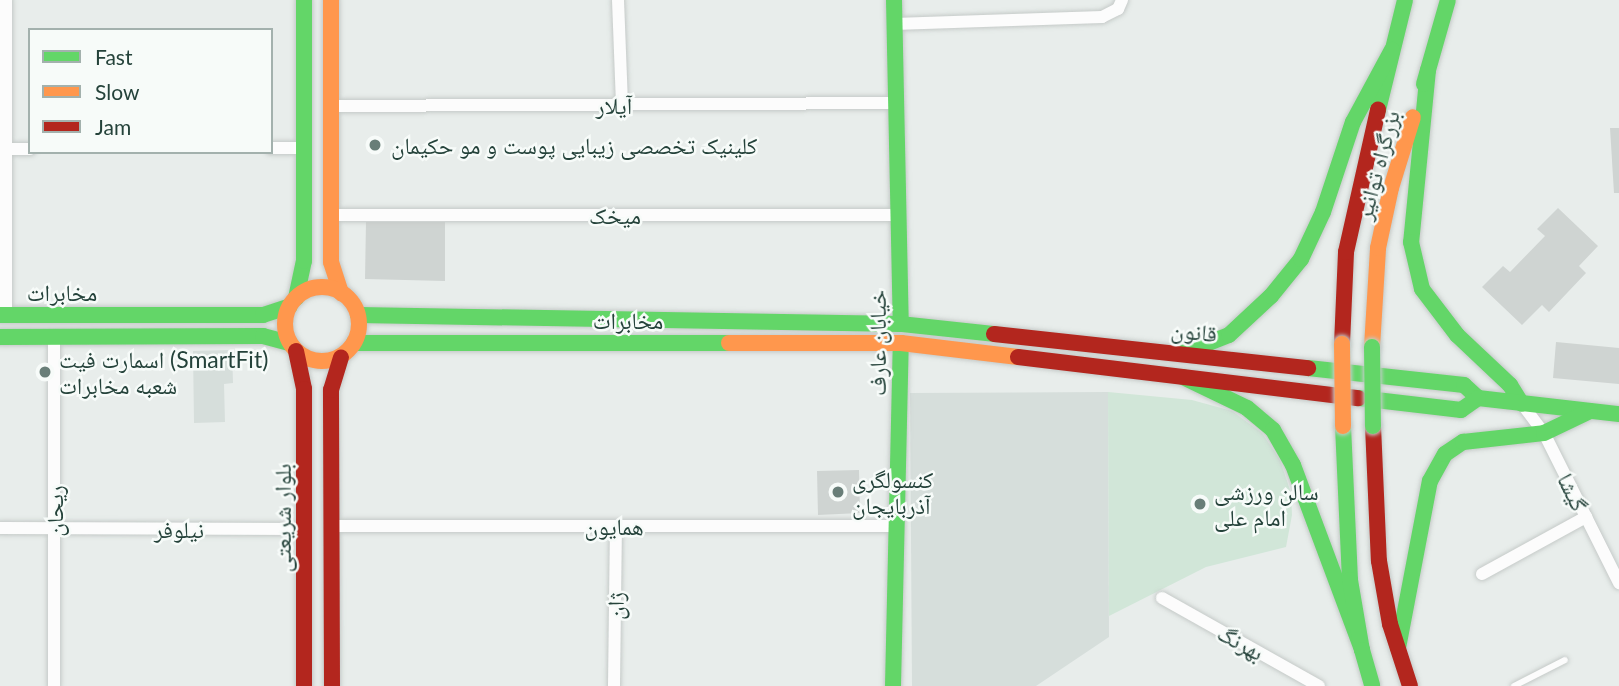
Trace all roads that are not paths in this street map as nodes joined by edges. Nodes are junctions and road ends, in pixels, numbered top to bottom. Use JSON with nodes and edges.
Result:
{"nodes":[{"id":1,"x":6,"y":0,"type":"edge"},
{"id":2,"x":304,"y":0,"type":"edge"},
{"id":3,"x":331,"y":0,"type":"edge"},
{"id":4,"x":618,"y":0,"type":"edge"},
{"id":5,"x":894,"y":0,"type":"edge"},
{"id":6,"x":1122,"y":0,"type":"edge"},
{"id":7,"x":1405,"y":0,"type":"edge"},
{"id":8,"x":1448,"y":0,"type":"edge"},
{"id":9,"x":894,"y":24,"type":"junction"},
{"id":10,"x":1392,"y":50,"type":"junction"},
{"id":11,"x":1428,"y":70,"type":"junction"},
{"id":12,"x":896,"y":103,"type":"junction"},
{"id":13,"x":622,"y":105,"type":"junction"},
{"id":14,"x":331,"y":106,"type":"junction"},
{"id":15,"x":273,"y":148,"type":"edge"},
{"id":16,"x":304,"y":148,"type":"junction"},
{"id":17,"x":3,"y":149,"type":"edge"},
{"id":18,"x":28,"y":149,"type":"edge"},
{"id":19,"x":331,"y":215,"type":"junction"},
{"id":20,"x":898,"y":215,"type":"junction"},
{"id":21,"x":341,"y":293,"type":"junction"},
{"id":22,"x":293,"y":302,"type":"junction"},
{"id":23,"x":3,"y":315,"type":"edge"},
{"id":24,"x":358,"y":315,"type":"junction"},
{"id":25,"x":901,"y":324,"type":"junction"},
{"id":26,"x":54,"y":336,"type":"junction"},
{"id":27,"x":0,"y":337,"type":"edge"},
{"id":28,"x":354,"y":343,"type":"junction"},
{"id":29,"x":901,"y":343,"type":"junction"},
{"id":30,"x":293,"y":347,"type":"junction"},
{"id":31,"x":1183,"y":353,"type":"junction"},
{"id":32,"x":341,"y":357,"type":"junction"},
{"id":33,"x":1183,"y":377,"type":"junction"},
{"id":34,"x":1478,"y":398,"type":"junction"},
{"id":35,"x":1522,"y":404,"type":"junction"},
{"id":36,"x":1590,"y":411,"type":"junction"},
{"id":37,"x":1619,"y":415,"type":"edge"},
{"id":38,"x":1544,"y":433,"type":"junction"},
{"id":39,"x":1586,"y":517,"type":"junction"},
{"id":40,"x":332,"y":526,"type":"junction"},
{"id":41,"x":616,"y":526,"type":"junction"},
{"id":42,"x":897,"y":526,"type":"junction"},
{"id":43,"x":0,"y":528,"type":"edge"},
{"id":44,"x":54,"y":528,"type":"junction"},
{"id":45,"x":304,"y":529,"type":"junction"},
{"id":46,"x":1482,"y":574,"type":"dead end"},
{"id":47,"x":1619,"y":583,"type":"edge"},
{"id":48,"x":1162,"y":598,"type":"dead end"},
{"id":49,"x":1398,"y":648,"type":"junction"},
{"id":50,"x":1362,"y":650,"type":"junction"},
{"id":51,"x":1565,"y":660,"type":"dead end"},
{"id":52,"x":54,"y":686,"type":"edge"},
{"id":53,"x":304,"y":686,"type":"edge"},
{"id":54,"x":332,"y":686,"type":"edge"},
{"id":55,"x":614,"y":686,"type":"edge"},
{"id":56,"x":893,"y":686,"type":"edge"},
{"id":57,"x":1319,"y":686,"type":"edge"},
{"id":58,"x":1362,"y":686,"type":"edge"},
{"id":59,"x":1372,"y":686,"type":"edge"},
{"id":60,"x":1410,"y":686,"type":"edge"},
{"id":61,"x":1514,"y":686,"type":"edge"}],
"edges":[{"from":1,"to":17,"type":"street"},
{"from":2,"to":16,"type":"main road"},
{"from":3,"to":14,"type":"main road"},
{"from":4,"to":13,"type":"street"},
{"from":5,"to":9,"type":"main road","name":"خیابان عارف"},
{"from":6,"to":9,"type":"street"},
{"from":7,"to":10,"type":"main road","name":"بزرگراه توانیر"},
{"from":8,"to":11,"type":"main road","name":"بزرگراه توانیر"},
{"from":9,"to":12,"type":"main road","name":"خیابان عارف"},
{"from":10,"to":31,"type":"main road"},
{"from":10,"to":50,"type":"main road","name":"بزرگراه توانیر","bridge":true},
{"from":11,"to":35,"type":"main road"},
{"from":11,"to":49,"type":"main road","name":"بزرگراه توانیر","bridge":true},
{"from":12,"to":13,"type":"street","name":"آیلار"},
{"from":12,"to":20,"type":"main road","name":"خیابان عارف"},
{"from":13,"to":14,"type":"street","name":"آیلار"},
{"from":14,"to":19,"type":"main road"},
{"from":15,"to":16,"type":"street"},
{"from":16,"to":22,"type":"main road"},
{"from":17,"to":18,"type":"street"},
{"from":17,"to":23,"type":"street"},
{"from":19,"to":20,"type":"street","name":"میخک"},
{"from":19,"to":21,"type":"main road"},
{"from":20,"to":25,"type":"main road","name":"خیابان عارف"},
{"from":21,"to":22,"type":"main road"},
{"from":21,"to":24,"type":"main road"},
{"from":22,"to":23,"type":"main road","name":"مخابرات"},
{"from":22,"to":30,"type":"main road"},
{"from":24,"to":25,"type":"main road","name":"مخابرات"},
{"from":24,"to":28,"type":"main road"},
{"from":25,"to":29,"type":"main road","name":"خیابان عارف"},
{"from":25,"to":31,"type":"main road","name":"قانون"},
{"from":26,"to":27,"type":"main road","name":"مخابرات"},
{"from":26,"to":30,"type":"main road","name":"مخابرات"},
{"from":26,"to":44,"type":"street","name":"ریحان"},
{"from":28,"to":29,"type":"main road","name":"مخابرات"},
{"from":28,"to":32,"type":"main road"},
{"from":29,"to":33,"type":"main road","name":"قانون"},
{"from":29,"to":42,"type":"main road","name":"خیابان عارف"},
{"from":30,"to":32,"type":"main road"},
{"from":30,"to":45,"type":"main road","name":"بلوار شریعتى"},
{"from":31,"to":34,"type":"main road","name":"قانون"},
{"from":32,"to":40,"type":"main road"},
{"from":33,"to":34,"type":"main road","name":"قانون"},
{"from":33,"to":50,"type":"main road"},
{"from":34,"to":35,"type":"main road","name":"قانون"},
{"from":35,"to":36,"type":"main road","name":"قانون"},
{"from":35,"to":38,"type":"street","name":"گیشا"},
{"from":36,"to":37,"type":"main road","name":"قانون"},
{"from":36,"to":38,"type":"main road"},
{"from":38,"to":39,"type":"street","name":"گیشا"},
{"from":38,"to":49,"type":"main road"},
{"from":39,"to":46,"type":"street"},
{"from":39,"to":47,"type":"street","name":"گیشا"},
{"from":40,"to":41,"type":"street","name":"همایون"},
{"from":40,"to":54,"type":"main road"},
{"from":41,"to":42,"type":"street","name":"همایون"},
{"from":41,"to":55,"type":"street","name":"ژان"},
{"from":42,"to":56,"type":"main road","name":"خیابان عارف"},
{"from":43,"to":44,"type":"street","name":"نیلوفر"},
{"from":44,"to":45,"type":"street","name":"نیلوفر"},
{"from":44,"to":52,"type":"street","name":"ریحان"},
{"from":45,"to":53,"type":"main road","name":"بلوار شریعتى"},
{"from":48,"to":57,"type":"street","name":"بهرنگ"},
{"from":49,"to":60,"type":"main road"},
{"from":50,"to":59,"type":"main road"},
{"from":51,"to":61,"type":"lane"},
{"from":58,"to":59,"type":"street"}]}
